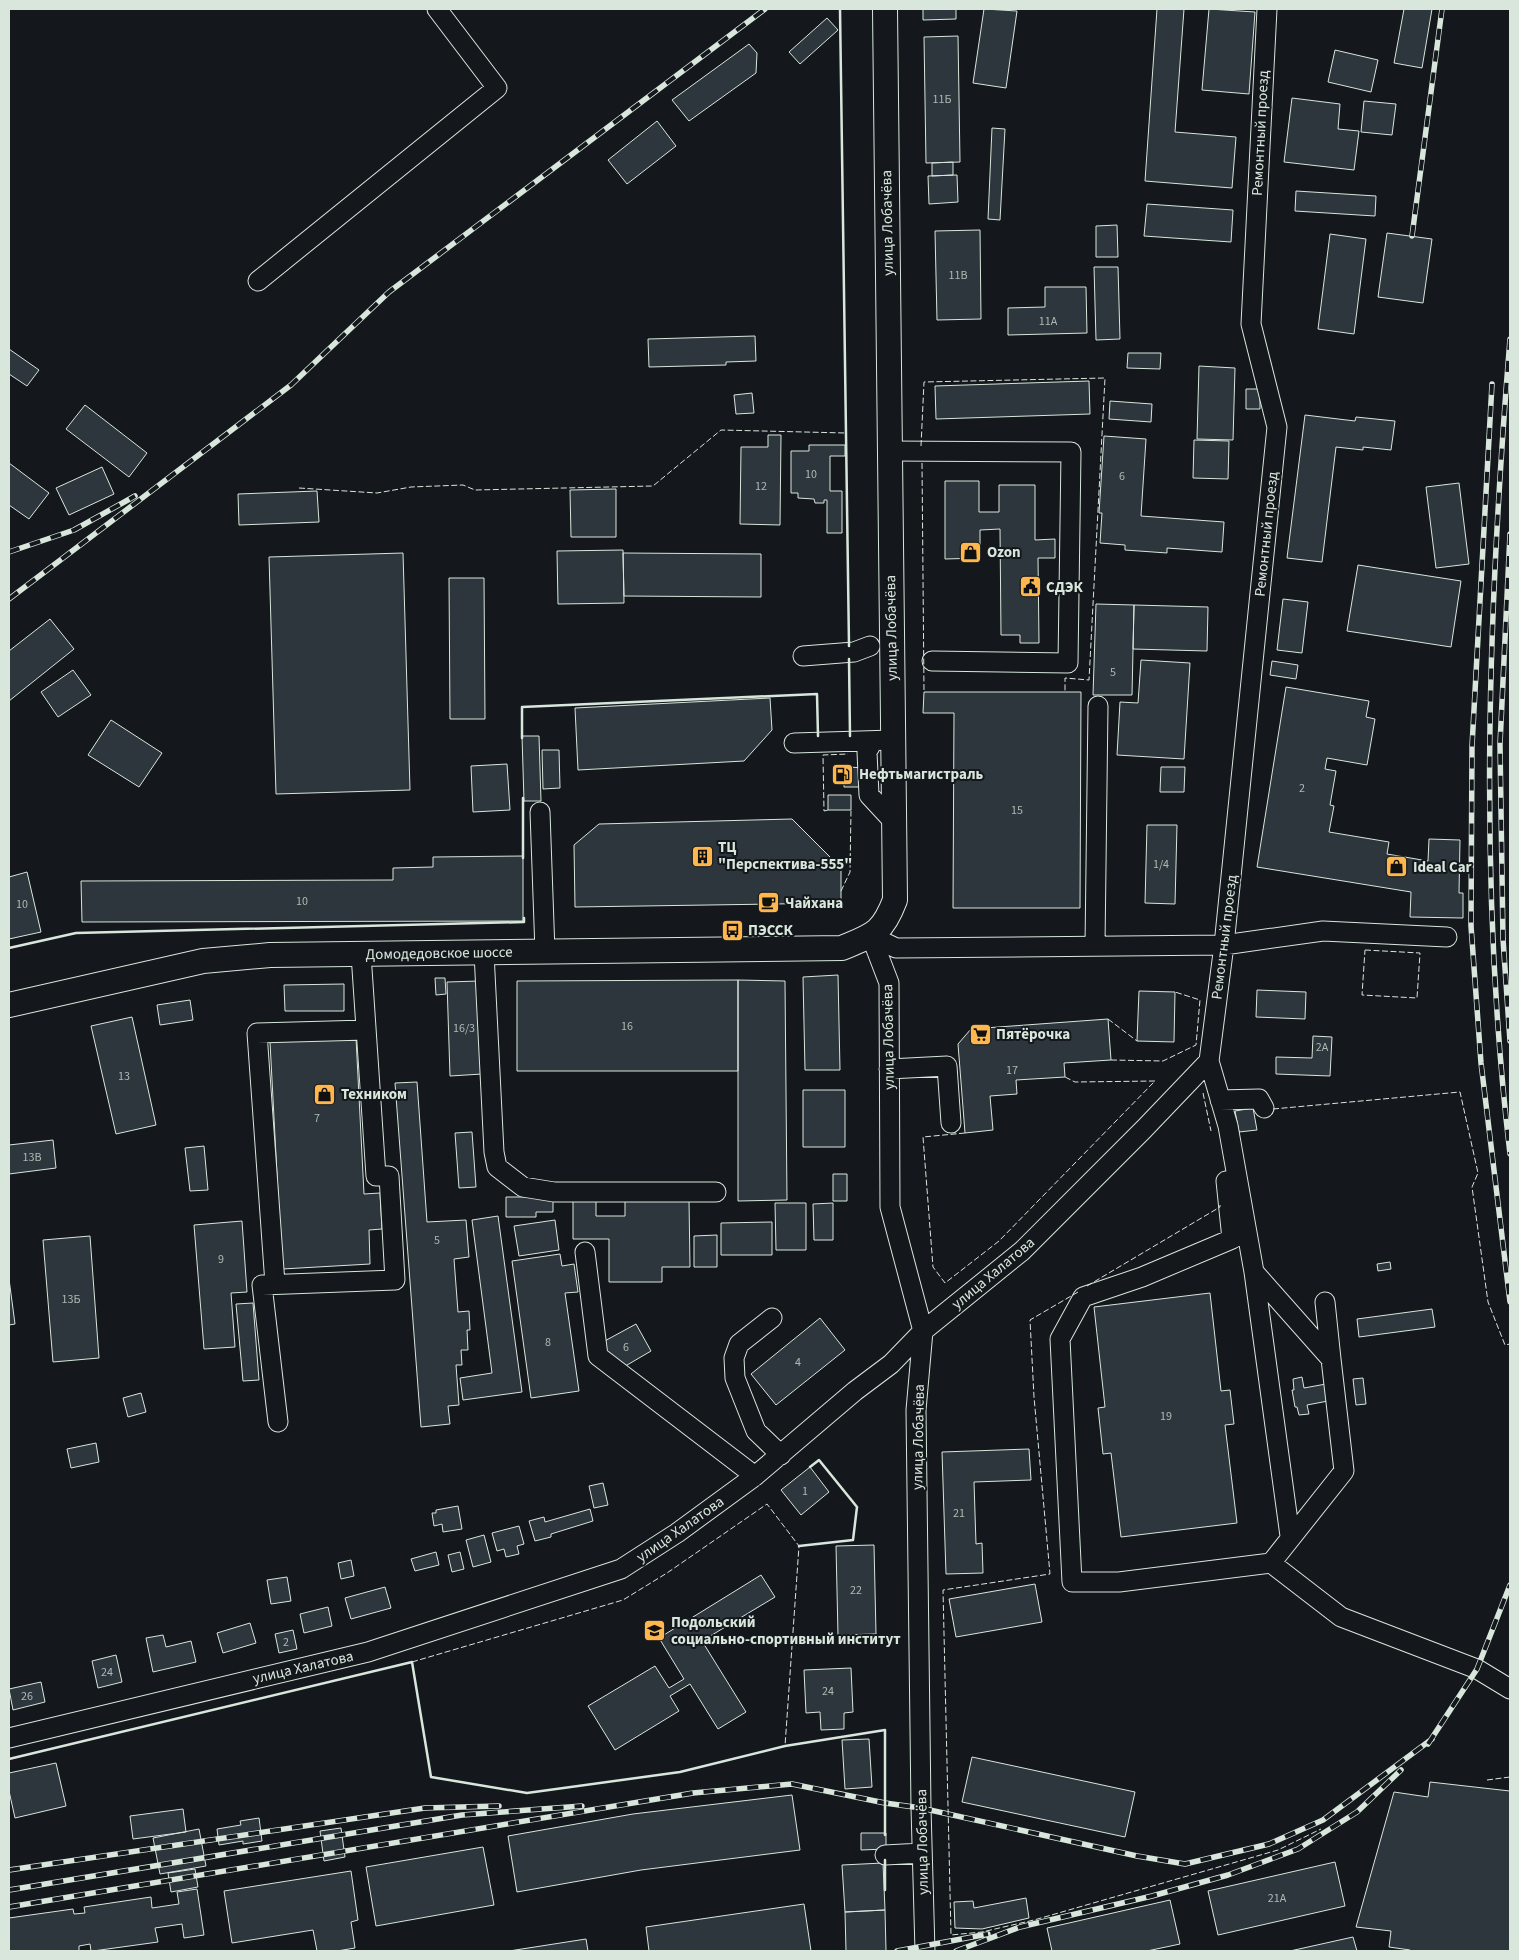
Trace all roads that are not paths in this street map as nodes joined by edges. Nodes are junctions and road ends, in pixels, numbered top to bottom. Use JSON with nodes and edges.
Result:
{"nodes":[{"id":1,"x":437,"y":9,"type":"edge"},
{"id":2,"x":885,"y":9,"type":"edge"},
{"id":3,"x":1267,"y":9,"type":"edge"},
{"id":4,"x":258,"y":281,"type":"dead end"},
{"id":5,"x":890,"y":451,"type":"junction"},
{"id":6,"x":870,"y":646,"type":"dead end"},
{"id":7,"x":803,"y":656,"type":"dead end"},
{"id":8,"x":932,"y":661,"type":"dead end"},
{"id":9,"x":1098,"y":706,"type":"dead end"},
{"id":10,"x":883,"y":740,"type":"junction"},
{"id":11,"x":794,"y":742,"type":"dead end"},
{"id":12,"x":540,"y":812,"type":"dead end"},
{"id":13,"x":872,"y":936,"type":"junction"},
{"id":14,"x":1447,"y":937,"type":"dead end"},
{"id":15,"x":1224,"y":945,"type":"junction"},
{"id":16,"x":1095,"y":946,"type":"junction"},
{"id":17,"x":544,"y":952,"type":"junction"},
{"id":18,"x":484,"y":953,"type":"junction"},
{"id":19,"x":360,"y":954,"type":"junction"},
{"id":20,"x":9,"y":1005,"type":"edge"},
{"id":21,"x":366,"y":1030,"type":"junction"},
{"id":22,"x":1209,"y":1061,"type":"junction"},
{"id":23,"x":889,"y":1069,"type":"junction"},
{"id":24,"x":1220,"y":1100,"type":"junction"},
{"id":25,"x":1264,"y":1108,"type":"dead end"},
{"id":26,"x":951,"y":1123,"type":"dead end"},
{"id":27,"x":716,"y":1192,"type":"dead end"},
{"id":28,"x":586,"y":1252,"type":"dead end"},
{"id":29,"x":1254,"y":1272,"type":"junction"},
{"id":30,"x":275,"y":1284,"type":"junction"},
{"id":31,"x":1325,"y":1302,"type":"dead end"},
{"id":32,"x":772,"y":1318,"type":"dead end"},
{"id":33,"x":923,"y":1332,"type":"junction"},
{"id":34,"x":1331,"y":1360,"type":"junction"},
{"id":35,"x":278,"y":1422,"type":"dead end"},
{"id":36,"x":781,"y":1455,"type":"junction"},
{"id":37,"x":755,"y":1476,"type":"junction"},
{"id":38,"x":1290,"y":1536,"type":"junction"},
{"id":39,"x":1271,"y":1562,"type":"junction"},
{"id":40,"x":1510,"y":1689,"type":"edge"},
{"id":41,"x":9,"y":1738,"type":"edge"},
{"id":42,"x":922,"y":1853,"type":"junction"},
{"id":43,"x":885,"y":1855,"type":"dead end"},
{"id":44,"x":925,"y":1951,"type":"edge"}],
"edges":[{"from":1,"to":4,"type":"street"},
{"from":2,"to":5,"type":"main road","name":"улица Лобачёва"},
{"from":3,"to":15,"type":"street","name":"Ремонтный проезд"},
{"from":5,"to":8,"type":"street"},
{"from":5,"to":10,"type":"main road","name":"улица Лобачёва"},
{"from":6,"to":7,"type":"street"},
{"from":9,"to":16,"type":"street"},
{"from":10,"to":11,"type":"street"},
{"from":10,"to":13,"type":"main road","name":"улица Лобачёва"},
{"from":12,"to":17,"type":"street"},
{"from":13,"to":16,"type":"street"},
{"from":13,"to":17,"type":"main road","name":"Домодедовское шоссе"},
{"from":13,"to":23,"type":"street","name":"улица Лобачёва"},
{"from":14,"to":15,"type":"street"},
{"from":15,"to":16,"type":"street"},
{"from":15,"to":22,"type":"street","name":"Ремонтный проезд"},
{"from":17,"to":18,"type":"main road","name":"Домодедовское шоссе"},
{"from":18,"to":19,"type":"main road","name":"Домодедовское шоссе"},
{"from":18,"to":27,"type":"street"},
{"from":19,"to":20,"type":"main road","name":"Домодедовское шоссе"},
{"from":19,"to":21,"type":"street"},
{"from":21,"to":30,"type":"street"},
{"from":21,"to":30,"type":"street"},
{"from":22,"to":24,"type":"street"},
{"from":22,"to":33,"type":"street","name":"улица Халатова"},
{"from":23,"to":26,"type":"street"},
{"from":23,"to":33,"type":"street","name":"улица Лобачёва"},
{"from":24,"to":25,"type":"street"},
{"from":24,"to":29,"type":"street"},
{"from":24,"to":39,"type":"street"},
{"from":28,"to":37,"type":"street"},
{"from":29,"to":34,"type":"street"},
{"from":29,"to":38,"type":"street"},
{"from":30,"to":35,"type":"street"},
{"from":31,"to":34,"type":"street"},
{"from":32,"to":36,"type":"street"},
{"from":33,"to":36,"type":"street","name":"улица Халатова"},
{"from":33,"to":42,"type":"street","name":"улица Лобачёва"},
{"from":34,"to":38,"type":"street"},
{"from":36,"to":37,"type":"street","name":"улица Халатова"},
{"from":37,"to":41,"type":"street","name":"улица Халатова"},
{"from":38,"to":39,"type":"street"},
{"from":39,"to":40,"type":"street"},
{"from":42,"to":43,"type":"street"},
{"from":42,"to":44,"type":"street","name":"улица Лобачёва"}]}
